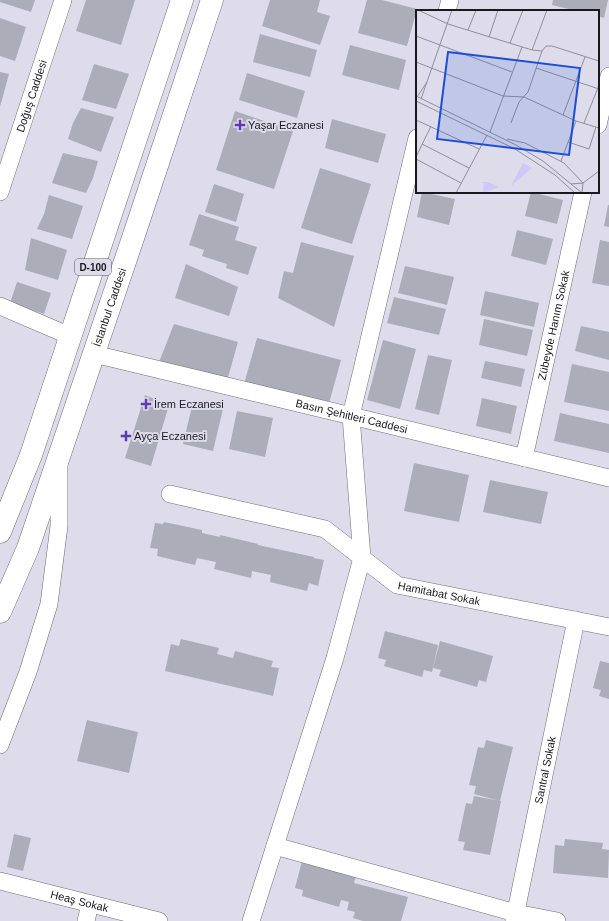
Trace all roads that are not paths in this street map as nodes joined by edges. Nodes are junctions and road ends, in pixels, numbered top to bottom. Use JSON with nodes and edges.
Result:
{"nodes":[{"id":1,"x":63,"y":0,"type":"edge"},
{"id":2,"x":182,"y":0,"type":"edge"},
{"id":3,"x":212,"y":0,"type":"edge"},
{"id":4,"x":450,"y":0,"type":"edge"},
{"id":5,"x":447,"y":10,"type":"edge"},
{"id":6,"x":609,"y":76,"type":"edge"},
{"id":7,"x":599,"y":121,"type":"edge"},
{"id":8,"x":416,"y":142,"type":"edge"},
{"id":9,"x":0,"y":192,"type":"edge"},
{"id":10,"x":583,"y":193,"type":"edge"},
{"id":11,"x":0,"y":306,"type":"edge"},
{"id":12,"x":70,"y":336,"type":"junction"},
{"id":13,"x":94,"y":354,"type":"junction"},
{"id":14,"x":351,"y":416,"type":"junction"},
{"id":15,"x":59,"y":455,"type":"junction"},
{"id":16,"x":524,"y":458,"type":"junction"},
{"id":17,"x":609,"y":478,"type":"edge"},
{"id":18,"x":170,"y":494,"type":"dead end"},
{"id":19,"x":0,"y":532,"type":"edge"},
{"id":20,"x":362,"y":558,"type":"junction"},
{"id":21,"x":0,"y":612,"type":"edge"},
{"id":22,"x":576,"y":620,"type":"junction"},
{"id":23,"x":609,"y":627,"type":"edge"},
{"id":24,"x":0,"y":745,"type":"edge"},
{"id":25,"x":275,"y":846,"type":"junction"},
{"id":26,"x":0,"y":881,"type":"edge"},
{"id":27,"x":90,"y":904,"type":"junction"},
{"id":28,"x":515,"y":917,"type":"edge"},
{"id":29,"x":86,"y":921,"type":"edge"},
{"id":30,"x":159,"y":921,"type":"edge"},
{"id":31,"x":250,"y":921,"type":"edge"},
{"id":32,"x":557,"y":921,"type":"edge"}],
"edges":[{"from":1,"to":9,"type":"street","name":"Doğuş Caddesi"},
{"from":2,"to":12,"type":"highway","number":"D-100"},
{"from":3,"to":13,"type":"highway","name":"İstanbul Caddesi","number":"D-100"},
{"from":4,"to":5,"type":"street"},
{"from":6,"to":7,"type":"street"},
{"from":8,"to":14,"type":"street"},
{"from":10,"to":16,"type":"street","name":"Zübeyde Hanım Sokak"},
{"from":11,"to":12,"type":"street"},
{"from":12,"to":19,"type":"highway","number":"D-100"},
{"from":13,"to":14,"type":"street","name":"Basın Şehitleri Caddesi"},
{"from":13,"to":15,"type":"highway","name":"İstanbul Caddesi","number":"D-100"},
{"from":14,"to":16,"type":"street","name":"Basın Şehitleri Caddesi"},
{"from":14,"to":20,"type":"street"},
{"from":15,"to":21,"type":"highway","name":"İstanbul Caddesi","number":"D-100"},
{"from":15,"to":24,"type":"street"},
{"from":16,"to":17,"type":"street","name":"Basın Şehitleri Caddesi"},
{"from":18,"to":20,"type":"street","name":"Hamitabat Sokak"},
{"from":20,"to":22,"type":"street","name":"Hamitabat Sokak"},
{"from":20,"to":25,"type":"street"},
{"from":22,"to":23,"type":"street","name":"Hamitabat Sokak"},
{"from":22,"to":28,"type":"street","name":"Santral Sokak"},
{"from":25,"to":28,"type":"street"},
{"from":25,"to":31,"type":"street"},
{"from":26,"to":27,"type":"street","name":"Heaş Sokak"},
{"from":27,"to":29,"type":"street"},
{"from":27,"to":30,"type":"street","name":"Heaş Sokak"},
{"from":28,"to":32,"type":"street"}]}
